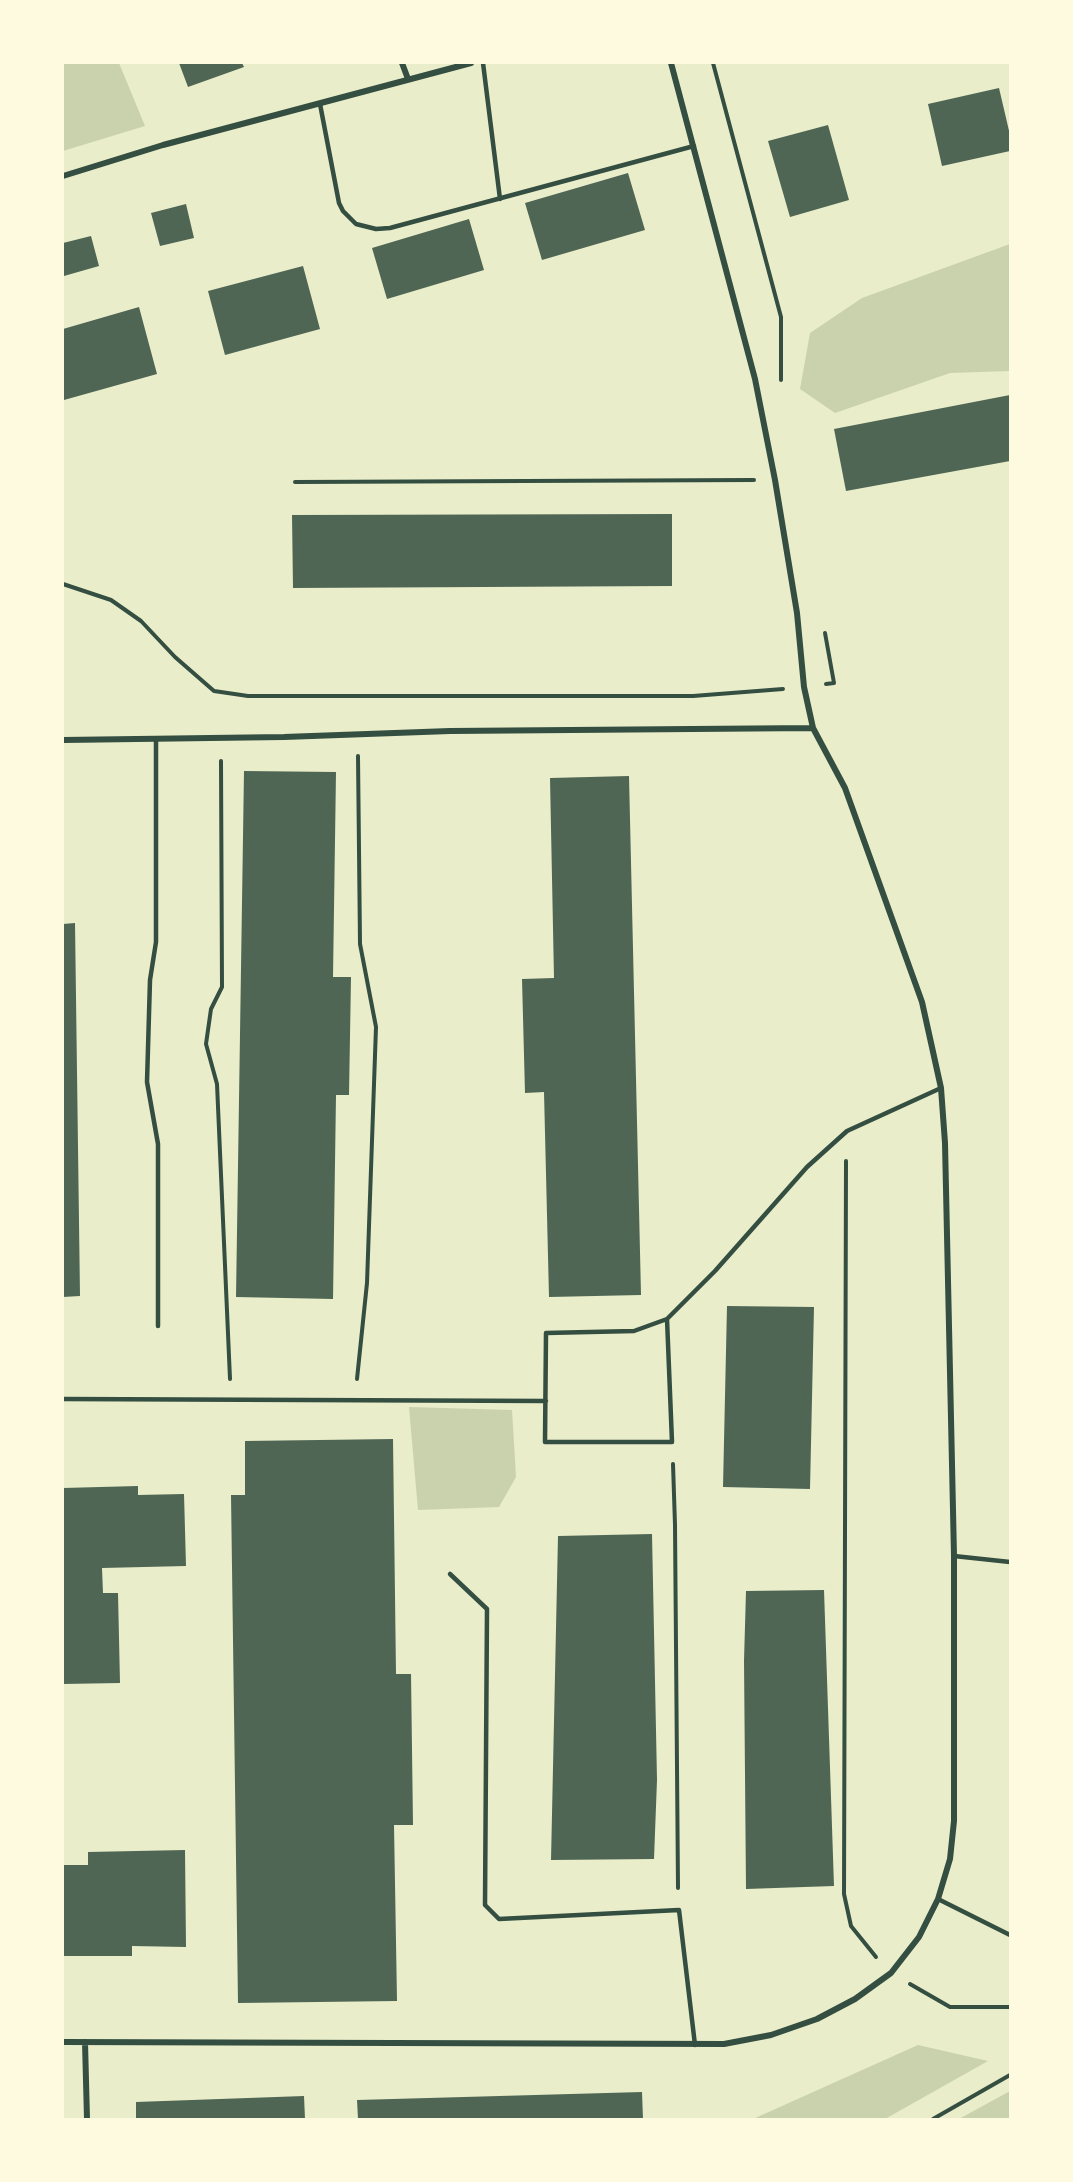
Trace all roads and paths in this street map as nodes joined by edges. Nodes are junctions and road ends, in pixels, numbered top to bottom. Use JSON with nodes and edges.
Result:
{"nodes":[{"id":1,"x":402,"y":63,"type":"edge"},
{"id":2,"x":471,"y":63,"type":"edge"},
{"id":3,"x":483,"y":63,"type":"edge"},
{"id":4,"x":671,"y":63,"type":"edge"},
{"id":5,"x":713,"y":63,"type":"edge"},
{"id":6,"x":408,"y":80,"type":"junction"},
{"id":7,"x":320,"y":104,"type":"junction"},
{"id":8,"x":694,"y":146,"type":"junction"},
{"id":9,"x":63,"y":176,"type":"edge"},
{"id":10,"x":500,"y":199,"type":"junction"},
{"id":11,"x":781,"y":383,"type":"dead end"},
{"id":12,"x":775,"y":480,"type":"junction"},
{"id":13,"x":296,"y":482,"type":"dead end"},
{"id":14,"x":63,"y":584,"type":"edge"},
{"id":15,"x":823,"y":625,"type":"dead end"},
{"id":16,"x":804,"y":687,"type":"junction"},
{"id":17,"x":813,"y":728,"type":"junction"},
{"id":18,"x":358,"y":734,"type":"junction"},
{"id":19,"x":221,"y":738,"type":"junction"},
{"id":20,"x":156,"y":739,"type":"junction"},
{"id":21,"x":63,"y":740,"type":"edge"},
{"id":22,"x":941,"y":1088,"type":"junction"},
{"id":23,"x":847,"y":1131,"type":"junction"},
{"id":24,"x":667,"y":1319,"type":"junction"},
{"id":25,"x":158,"y":1326,"type":"dead end"},
{"id":26,"x":63,"y":1399,"type":"edge"},
{"id":27,"x":231,"y":1401,"type":"junction"},
{"id":28,"x":355,"y":1401,"type":"junction"},
{"id":29,"x":546,"y":1401,"type":"junction"},
{"id":30,"x":672,"y":1442,"type":"junction"},
{"id":31,"x":954,"y":1556,"type":"junction"},
{"id":32,"x":1010,"y":1562,"type":"edge"},
{"id":33,"x":450,"y":1574,"type":"dead end"},
{"id":34,"x":938,"y":1899,"type":"junction"},
{"id":35,"x":679,"y":1910,"type":"junction"},
{"id":36,"x":1010,"y":1935,"type":"edge"},
{"id":37,"x":891,"y":1972,"type":"junction"},
{"id":38,"x":1010,"y":2007,"type":"edge"},
{"id":39,"x":63,"y":2042,"type":"edge"},
{"id":40,"x":86,"y":2042,"type":"junction"},
{"id":41,"x":695,"y":2045,"type":"junction"},
{"id":42,"x":1010,"y":2075,"type":"edge"},
{"id":43,"x":87,"y":2119,"type":"edge"},
{"id":44,"x":933,"y":2119,"type":"edge"}],
"edges":[{"from":1,"to":6,"type":"street"},
{"from":2,"to":6,"type":"street"},
{"from":3,"to":10,"type":"lane"},
{"from":4,"to":8,"type":"street"},
{"from":5,"to":11,"type":"path"},
{"from":6,"to":7,"type":"street"},
{"from":7,"to":9,"type":"street"},
{"from":7,"to":10,"type":"lane"},
{"from":8,"to":10,"type":"lane"},
{"from":8,"to":12,"type":"street"},
{"from":12,"to":13,"type":"path"},
{"from":12,"to":16,"type":"street"},
{"from":14,"to":16,"type":"path"},
{"from":15,"to":16,"type":"path"},
{"from":16,"to":17,"type":"street"},
{"from":17,"to":18,"type":"street"},
{"from":17,"to":22,"type":"street"},
{"from":18,"to":19,"type":"street"},
{"from":18,"to":28,"type":"path"},
{"from":19,"to":20,"type":"street"},
{"from":19,"to":27,"type":"path"},
{"from":20,"to":21,"type":"street"},
{"from":20,"to":25,"type":"lane"},
{"from":22,"to":23,"type":"lane"},
{"from":22,"to":31,"type":"street"},
{"from":23,"to":24,"type":"lane"},
{"from":23,"to":37,"type":"path"},
{"from":24,"to":29,"type":"lane"},
{"from":24,"to":30,"type":"lane"},
{"from":26,"to":27,"type":"lane"},
{"from":27,"to":28,"type":"lane"},
{"from":28,"to":29,"type":"lane"},
{"from":29,"to":30,"type":"lane"},
{"from":30,"to":35,"type":"path"},
{"from":31,"to":32,"type":"lane"},
{"from":31,"to":34,"type":"street"},
{"from":33,"to":35,"type":"lane"},
{"from":34,"to":36,"type":"lane"},
{"from":34,"to":37,"type":"street"},
{"from":35,"to":41,"type":"lane"},
{"from":37,"to":38,"type":"path"},
{"from":37,"to":41,"type":"street"},
{"from":39,"to":40,"type":"street"},
{"from":40,"to":41,"type":"street"},
{"from":40,"to":43,"type":"street"},
{"from":42,"to":44,"type":"path"}]}
